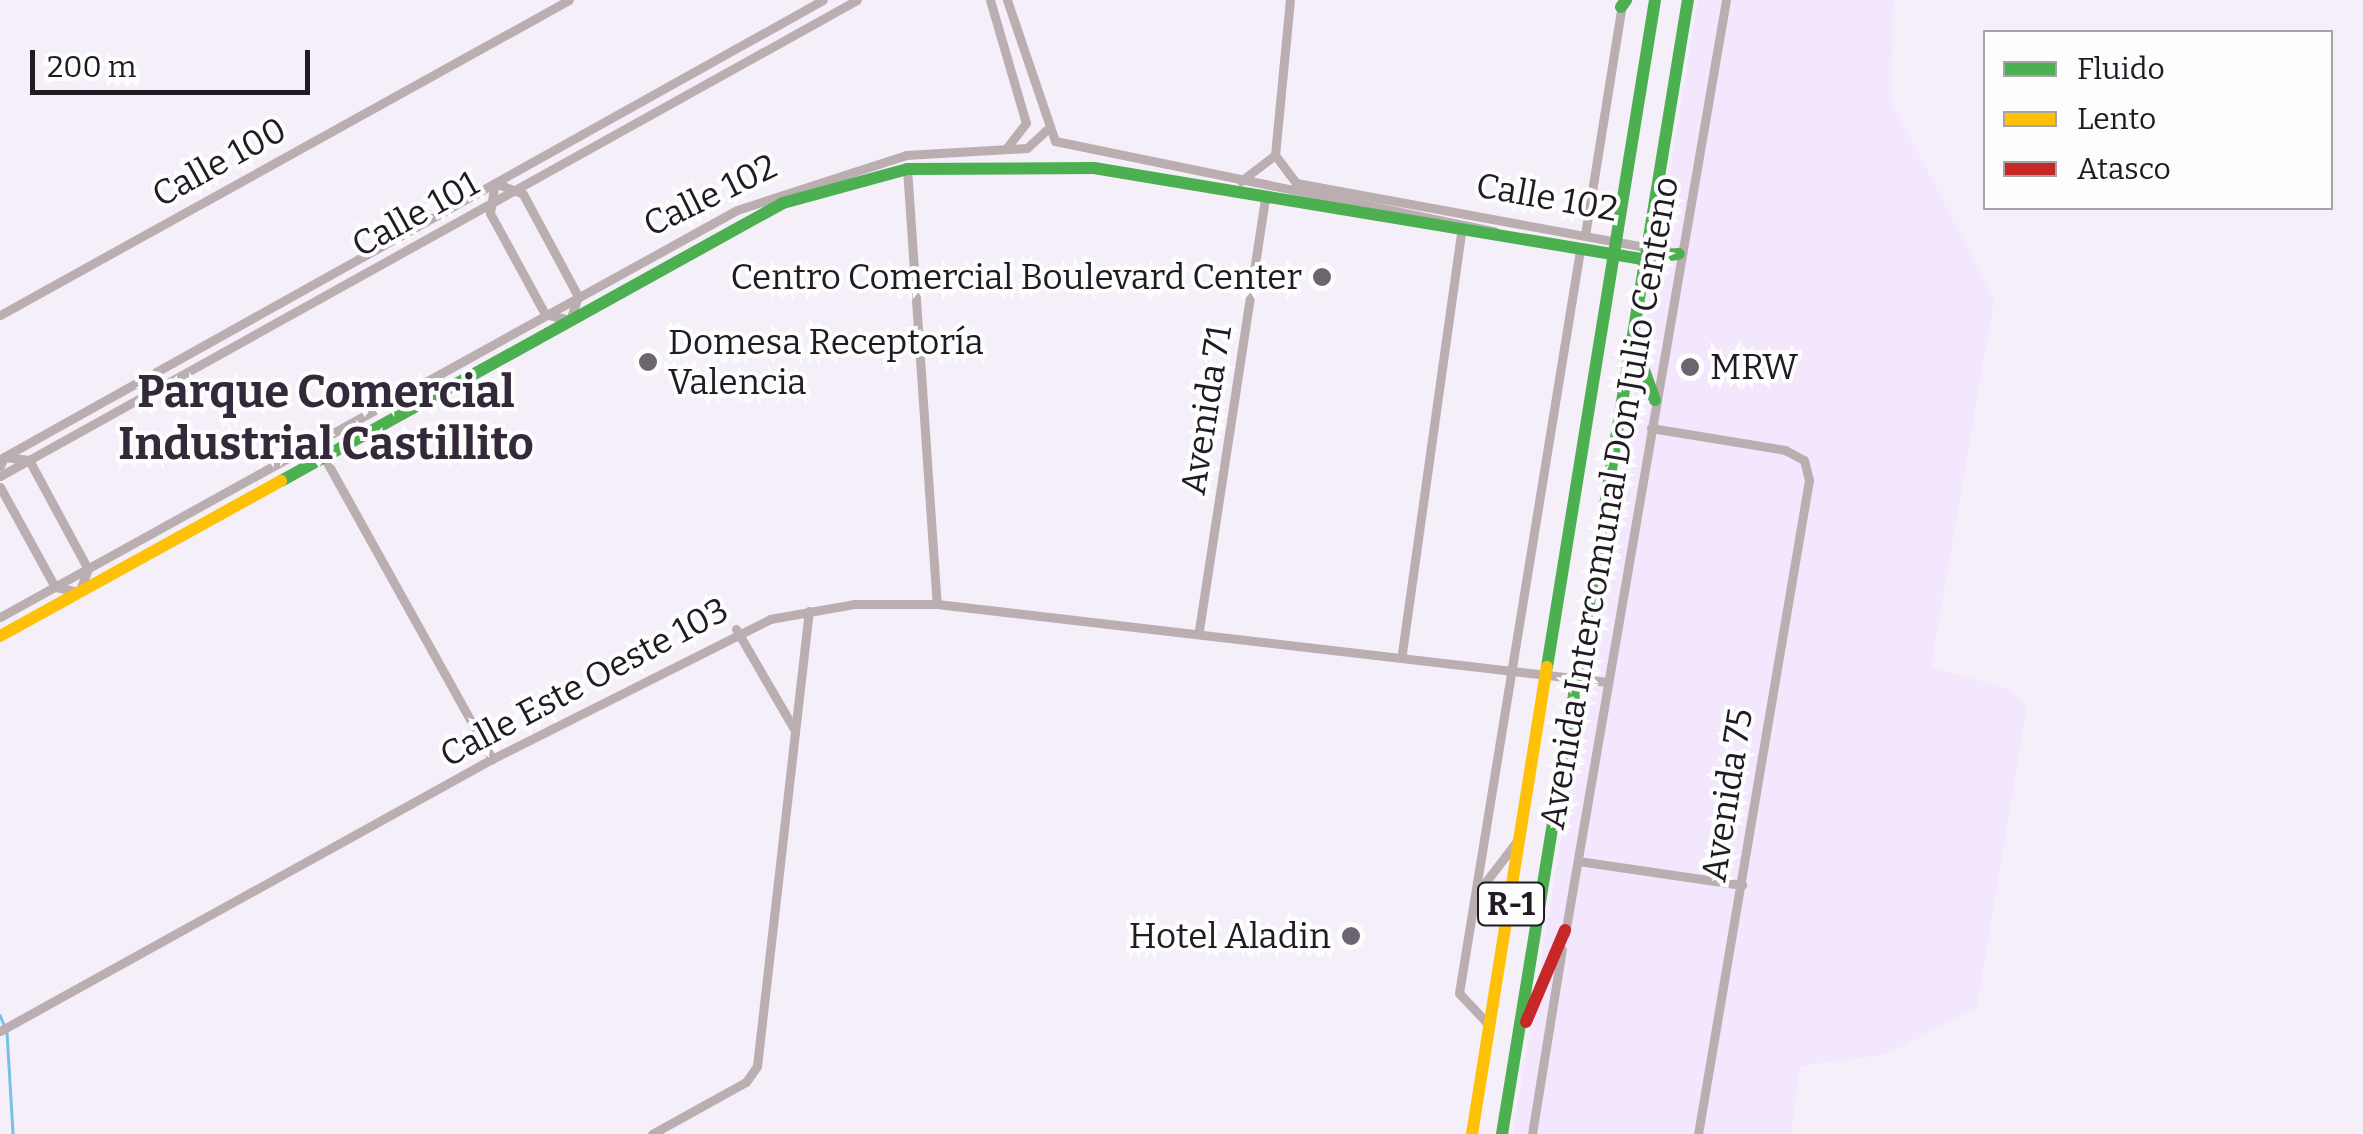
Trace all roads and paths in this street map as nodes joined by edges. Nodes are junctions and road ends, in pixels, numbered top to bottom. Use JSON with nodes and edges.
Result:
{"nodes":[{"id":1,"x":569,"y":0,"type":"edge"},
{"id":2,"x":823,"y":0,"type":"edge"},
{"id":3,"x":857,"y":0,"type":"edge"},
{"id":4,"x":1007,"y":0,"type":"edge"},
{"id":5,"x":1290,"y":0,"type":"edge"},
{"id":6,"x":1655,"y":0,"type":"edge"},
{"id":7,"x":1688,"y":0,"type":"edge"},
{"id":8,"x":1726,"y":0,"type":"edge"},
{"id":9,"x":1623,"y":2,"type":"edge"},
{"id":10,"x":991,"y":4,"type":"edge"},
{"id":11,"x":1011,"y":14,"type":"junction"},
{"id":12,"x":677,"y":81,"type":"junction"},
{"id":13,"x":686,"y":95,"type":"junction"},
{"id":14,"x":1046,"y":130,"type":"junction"},
{"id":15,"x":1007,"y":147,"type":"junction"},
{"id":16,"x":1276,"y":156,"type":"junction"},
{"id":17,"x":906,"y":162,"type":"junction"},
{"id":18,"x":1239,"y":182,"type":"junction"},
{"id":19,"x":494,"y":183,"type":"junction"},
{"id":20,"x":518,"y":188,"type":"junction"},
{"id":21,"x":1265,"y":197,"type":"junction"},
{"id":22,"x":488,"y":204,"type":"junction"},
{"id":23,"x":1461,"y":231,"type":"junction"},
{"id":24,"x":1585,"y":234,"type":"junction"},
{"id":25,"x":1512,"y":237,"type":"junction"},
{"id":26,"x":1621,"y":240,"type":"junction"},
{"id":27,"x":1647,"y":244,"type":"junction"},
{"id":28,"x":1580,"y":250,"type":"junction"},
{"id":29,"x":1678,"y":254,"type":"junction"},
{"id":30,"x":1616,"y":255,"type":"junction"},
{"id":31,"x":1642,"y":259,"type":"junction"},
{"id":32,"x":578,"y":296,"type":"junction"},
{"id":33,"x":0,"y":314,"type":"edge"},
{"id":34,"x":545,"y":314,"type":"junction"},
{"id":35,"x":570,"y":320,"type":"junction"},
{"id":36,"x":1632,"y":337,"type":"junction"},
{"id":37,"x":1655,"y":400,"type":"junction"},
{"id":38,"x":1651,"y":428,"type":"junction"},
{"id":39,"x":324,"y":457,"type":"junction"},
{"id":40,"x":29,"y":460,"type":"junction"},
{"id":41,"x":1,"y":461,"type":"edge"},
{"id":42,"x":0,"y":476,"type":"edge"},
{"id":43,"x":0,"y":487,"type":"edge"},
{"id":44,"x":88,"y":568,"type":"junction"},
{"id":45,"x":56,"y":587,"type":"junction"},
{"id":46,"x":79,"y":592,"type":"junction"},
{"id":47,"x":936,"y":604,"type":"junction"},
{"id":48,"x":809,"y":611,"type":"junction"},
{"id":49,"x":0,"y":617,"type":"edge"},
{"id":50,"x":736,"y":629,"type":"junction"},
{"id":51,"x":1199,"y":630,"type":"junction"},
{"id":52,"x":3,"y":634,"type":"edge"},
{"id":53,"x":1402,"y":653,"type":"junction"},
{"id":54,"x":1513,"y":669,"type":"junction"},
{"id":55,"x":1550,"y":674,"type":"junction"},
{"id":56,"x":1576,"y":678,"type":"junction"},
{"id":57,"x":1607,"y":682,"type":"junction"},
{"id":58,"x":794,"y":729,"type":"junction"},
{"id":59,"x":492,"y":759,"type":"junction"},
{"id":60,"x":1523,"y":834,"type":"junction"},
{"id":61,"x":1578,"y":861,"type":"junction"},
{"id":62,"x":1742,"y":885,"type":"junction"},
{"id":63,"x":1476,"y":894,"type":"junction"},
{"id":64,"x":1565,"y":930,"type":"junction"},
{"id":65,"x":0,"y":1032,"type":"edge"},
{"id":66,"x":1490,"y":1032,"type":"junction"},
{"id":67,"x":1518,"y":1042,"type":"junction"},
{"id":68,"x":652,"y":1134,"type":"edge"},
{"id":69,"x":1472,"y":1134,"type":"edge"},
{"id":70,"x":1502,"y":1134,"type":"edge"},
{"id":71,"x":1532,"y":1134,"type":"edge"},
{"id":72,"x":1698,"y":1134,"type":"edge"}],
"edges":[{"from":1,"to":33,"type":"street","name":"Calle 100"},
{"from":2,"to":12,"type":"street","name":"Calle 101"},
{"from":3,"to":13,"type":"street","name":"Calle 101"},
{"from":4,"to":11,"type":"street"},
{"from":5,"to":16,"type":"street"},
{"from":6,"to":26,"type":"main road","name":"Avenida Intercomunal Don Julio Centeno","number":"R-1"},
{"from":7,"to":27,"type":"main road","name":"Avenida Intercomunal Don Julio Centeno","number":"R-1"},
{"from":8,"to":29,"type":"street","name":"Avenida Intercomunal Don Julio Centeno"},
{"from":9,"to":24,"type":"street","name":"Avenida Intercomunal Don Julio Centeno"},
{"from":10,"to":11,"type":"street"},
{"from":10,"to":15,"type":"street"},
{"from":11,"to":14,"type":"street"},
{"from":12,"to":13,"type":"street"},
{"from":12,"to":19,"type":"street","name":"Calle 101"},
{"from":13,"to":20,"type":"street","name":"Calle 101"},
{"from":14,"to":15,"type":"street","name":"Calle 102"},
{"from":14,"to":18,"type":"street","name":"Calle 102"},
{"from":15,"to":17,"type":"street","name":"Calle 102"},
{"from":16,"to":18,"type":"street"},
{"from":16,"to":24,"type":"street","name":"Calle 102"},
{"from":17,"to":21,"type":"main road","name":"Calle 102"},
{"from":17,"to":32,"type":"street","name":"Calle 102"},
{"from":17,"to":35,"type":"main road","name":"Calle 102"},
{"from":17,"to":47,"type":"street"},
{"from":18,"to":25,"type":"street","name":"Calle 102"},
{"from":19,"to":20,"type":"street"},
{"from":19,"to":22,"type":"street"},
{"from":19,"to":41,"type":"street","name":"Calle 101"},
{"from":20,"to":22,"type":"street","name":"Calle 101"},
{"from":20,"to":32,"type":"street"},
{"from":21,"to":23,"type":"main road","name":"Calle 102"},
{"from":21,"to":51,"type":"street","name":"Avenida 71"},
{"from":22,"to":34,"type":"street"},
{"from":22,"to":40,"type":"street","name":"Calle 101"},
{"from":23,"to":25,"type":"main road","name":"Calle 102"},
{"from":23,"to":53,"type":"street"},
{"from":24,"to":26,"type":"street","name":"Calle 102"},
{"from":25,"to":28,"type":"main road","name":"Calle 102"},
{"from":26,"to":27,"type":"street","name":"Calle 102"},
{"from":26,"to":30,"type":"main road","name":"Avenida Intercomunal Don Julio Centeno","number":"R-1"},
{"from":27,"to":29,"type":"street","name":"Calle 102"},
{"from":27,"to":31,"type":"main road","name":"Avenida Intercomunal Don Julio Centeno","number":"R-1"},
{"from":28,"to":30,"type":"main road","name":"Calle 102"},
{"from":28,"to":54,"type":"street","name":"Avenida Intercomunal Don Julio Centeno"},
{"from":29,"to":31,"type":"main road","name":"Calle 102"},
{"from":29,"to":37,"type":"street","name":"Avenida Intercomunal Don Julio Centeno"},
{"from":30,"to":31,"type":"main road","name":"Calle 102"},
{"from":30,"to":55,"type":"main road","name":"Avenida Intercomunal Don Julio Centeno","number":"R-1"},
{"from":31,"to":36,"type":"main road","name":"Avenida Intercomunal Don Julio Centeno","number":"R-1"},
{"from":32,"to":34,"type":"street","name":"Calle 102"},
{"from":32,"to":35,"type":"street"},
{"from":34,"to":35,"type":"street"},
{"from":34,"to":44,"type":"street","name":"Calle 102"},
{"from":35,"to":39,"type":"main road","name":"Calle 102"},
{"from":36,"to":37,"type":"main road"},
{"from":36,"to":56,"type":"main road","name":"Avenida Intercomunal Don Julio Centeno","number":"R-1"},
{"from":37,"to":38,"type":"street","name":"Avenida Intercomunal Don Julio Centeno"},
{"from":38,"to":57,"type":"street","name":"Avenida Intercomunal Don Julio Centeno"},
{"from":38,"to":62,"type":"street","name":"Avenida 75"},
{"from":39,"to":46,"type":"main road","name":"Calle 102"},
{"from":39,"to":59,"type":"street"},
{"from":40,"to":41,"type":"street"},
{"from":40,"to":42,"type":"street","name":"Calle 101"},
{"from":40,"to":44,"type":"street"},
{"from":43,"to":45,"type":"street"},
{"from":44,"to":45,"type":"street","name":"Calle 102"},
{"from":44,"to":46,"type":"street"},
{"from":45,"to":46,"type":"street"},
{"from":45,"to":49,"type":"street","name":"Calle 102"},
{"from":46,"to":52,"type":"main road","name":"Calle 102"},
{"from":47,"to":48,"type":"street","name":"Calle Este Oeste 103"},
{"from":47,"to":51,"type":"street","name":"Calle Este Oeste 103"},
{"from":48,"to":50,"type":"street","name":"Calle Este Oeste 103"},
{"from":48,"to":58,"type":"street"},
{"from":50,"to":58,"type":"street"},
{"from":50,"to":59,"type":"street","name":"Calle Este Oeste 103"},
{"from":51,"to":53,"type":"street","name":"Calle Este Oeste 103"},
{"from":53,"to":54,"type":"street","name":"Calle Este Oeste 103"},
{"from":54,"to":55,"type":"street","name":"Calle Este Oeste 103"},
{"from":54,"to":63,"type":"street","name":"Avenida Intercomunal Don Julio Centeno"},
{"from":55,"to":56,"type":"street","name":"Calle Este Oeste 103"},
{"from":55,"to":60,"type":"main road","name":"Avenida Intercomunal Don Julio Centeno","number":"R-1"},
{"from":56,"to":57,"type":"street","name":"Calle Este Oeste 103"},
{"from":56,"to":67,"type":"main road","name":"Avenida Intercomunal Don Julio Centeno","number":"R-1"},
{"from":57,"to":61,"type":"street","name":"Avenida Intercomunal Don Julio Centeno"},
{"from":58,"to":68,"type":"street"},
{"from":59,"to":65,"type":"street","name":"Calle Este Oeste 103"},
{"from":60,"to":63,"type":"street"},
{"from":60,"to":66,"type":"main road","name":"Avenida Intercomunal Don Julio Centeno","number":"R-1"},
{"from":61,"to":62,"type":"street"},
{"from":61,"to":64,"type":"street","name":"Avenida Intercomunal Don Julio Centeno"},
{"from":62,"to":72,"type":"street","name":"Avenida 75"},
{"from":63,"to":66,"type":"street","name":"Avenida Intercomunal Don Julio Centeno"},
{"from":64,"to":67,"type":"main road"},
{"from":64,"to":71,"type":"street","name":"Avenida Intercomunal Don Julio Centeno"},
{"from":66,"to":69,"type":"main road","name":"Avenida Intercomunal Don Julio Centeno","number":"R-1"},
{"from":67,"to":70,"type":"main road","name":"Avenida Intercomunal Don Julio Centeno","number":"R-1"}]}
